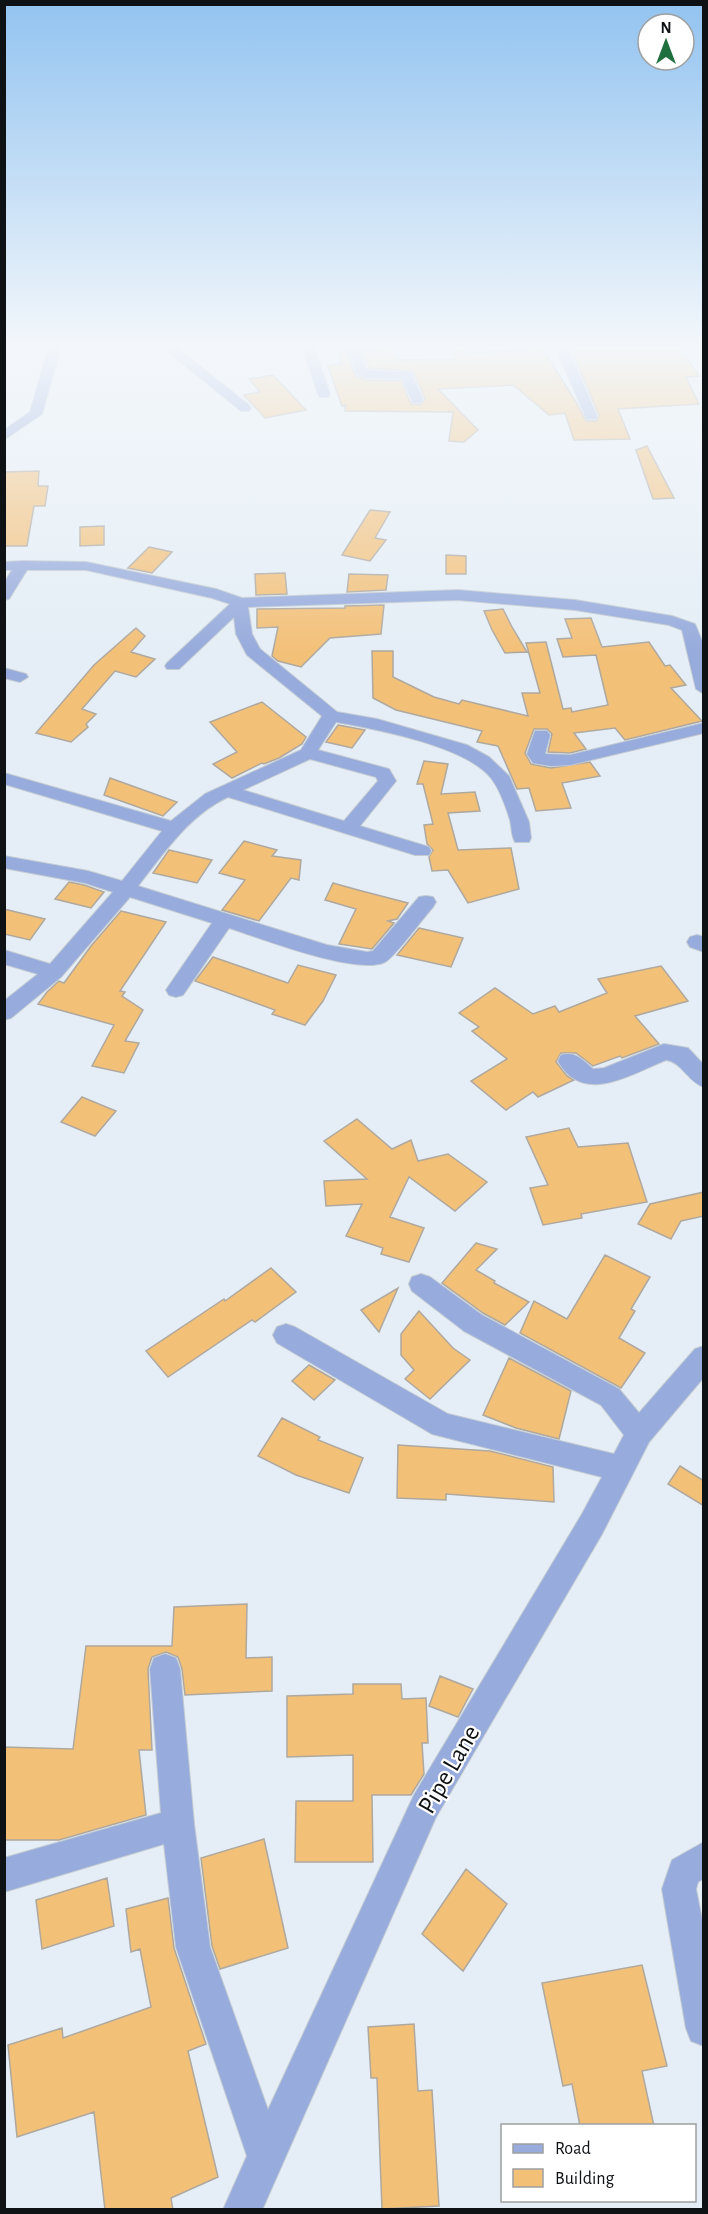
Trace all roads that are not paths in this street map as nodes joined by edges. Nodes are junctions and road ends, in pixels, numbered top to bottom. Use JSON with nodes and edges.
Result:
{"nodes":[{"id":1,"x":23,"y":565,"type":"junction"},
{"id":2,"x":4,"y":566,"type":"edge"},
{"id":3,"x":4,"y":597,"type":"edge"},
{"id":4,"x":240,"y":603,"type":"junction"},
{"id":5,"x":699,"y":636,"type":"edge"},
{"id":6,"x":173,"y":666,"type":"dead end"},
{"id":7,"x":704,"y":689,"type":"edge"},
{"id":8,"x":333,"y":716,"type":"junction"},
{"id":9,"x":704,"y":728,"type":"edge"},
{"id":10,"x":541,"y":735,"type":"dead end"},
{"id":11,"x":308,"y":753,"type":"junction"},
{"id":12,"x":4,"y":778,"type":"edge"},
{"id":13,"x":227,"y":791,"type":"junction"},
{"id":14,"x":174,"y":828,"type":"junction"},
{"id":15,"x":347,"y":829,"type":"junction"},
{"id":16,"x":522,"y":838,"type":"dead end"},
{"id":17,"x":422,"y":851,"type":"dead end"},
{"id":18,"x":4,"y":862,"type":"edge"},
{"id":19,"x":125,"y":890,"type":"junction"},
{"id":20,"x":426,"y":902,"type":"dead end"},
{"id":21,"x":224,"y":920,"type":"junction"},
{"id":22,"x":4,"y":957,"type":"edge"},
{"id":23,"x":54,"y":972,"type":"junction"},
{"id":24,"x":176,"y":990,"type":"dead end"},
{"id":25,"x":4,"y":1013,"type":"edge"},
{"id":26,"x":569,"y":1061,"type":"dead end"},
{"id":27,"x":704,"y":1078,"type":"edge"},
{"id":28,"x":421,"y":1284,"type":"dead end"},
{"id":29,"x":286,"y":1335,"type":"dead end"},
{"id":30,"x":704,"y":1357,"type":"edge"},
{"id":31,"x":639,"y":1433,"type":"junction"},
{"id":32,"x":621,"y":1469,"type":"junction"},
{"id":33,"x":165,"y":1669,"type":"dead end"},
{"id":34,"x":178,"y":1824,"type":"junction"},
{"id":35,"x":704,"y":1858,"type":"edge"},
{"id":36,"x":4,"y":1875,"type":"edge"},
{"id":37,"x":704,"y":2028,"type":"edge"},
{"id":38,"x":266,"y":2157,"type":"junction"},
{"id":39,"x":242,"y":2210,"type":"edge"}],
"edges":[{"from":1,"to":2,"type":"street"},
{"from":1,"to":3,"type":"street"},
{"from":1,"to":4,"type":"street"},
{"from":4,"to":5,"type":"street"},
{"from":4,"to":6,"type":"street"},
{"from":4,"to":8,"type":"street"},
{"from":5,"to":7,"type":"street"},
{"from":8,"to":11,"type":"street"},
{"from":8,"to":16,"type":"street"},
{"from":9,"to":10,"type":"street"},
{"from":11,"to":13,"type":"street"},
{"from":11,"to":15,"type":"street"},
{"from":12,"to":14,"type":"street"},
{"from":13,"to":14,"type":"street"},
{"from":13,"to":15,"type":"street"},
{"from":14,"to":19,"type":"street"},
{"from":15,"to":17,"type":"street"},
{"from":18,"to":19,"type":"street"},
{"from":19,"to":21,"type":"street"},
{"from":19,"to":23,"type":"street"},
{"from":20,"to":21,"type":"street"},
{"from":21,"to":24,"type":"street"},
{"from":22,"to":23,"type":"street"},
{"from":23,"to":25,"type":"street"},
{"from":26,"to":27,"type":"street"},
{"from":28,"to":31,"type":"street"},
{"from":29,"to":32,"type":"street"},
{"from":30,"to":31,"type":"street","name":"Pipe Lane"},
{"from":31,"to":32,"type":"street","name":"Pipe Lane"},
{"from":32,"to":38,"type":"street","name":"Pipe Lane"},
{"from":33,"to":34,"type":"street"},
{"from":34,"to":36,"type":"street"},
{"from":34,"to":38,"type":"street"},
{"from":35,"to":37,"type":"street"},
{"from":38,"to":39,"type":"street","name":"Pipe Lane"}]}
